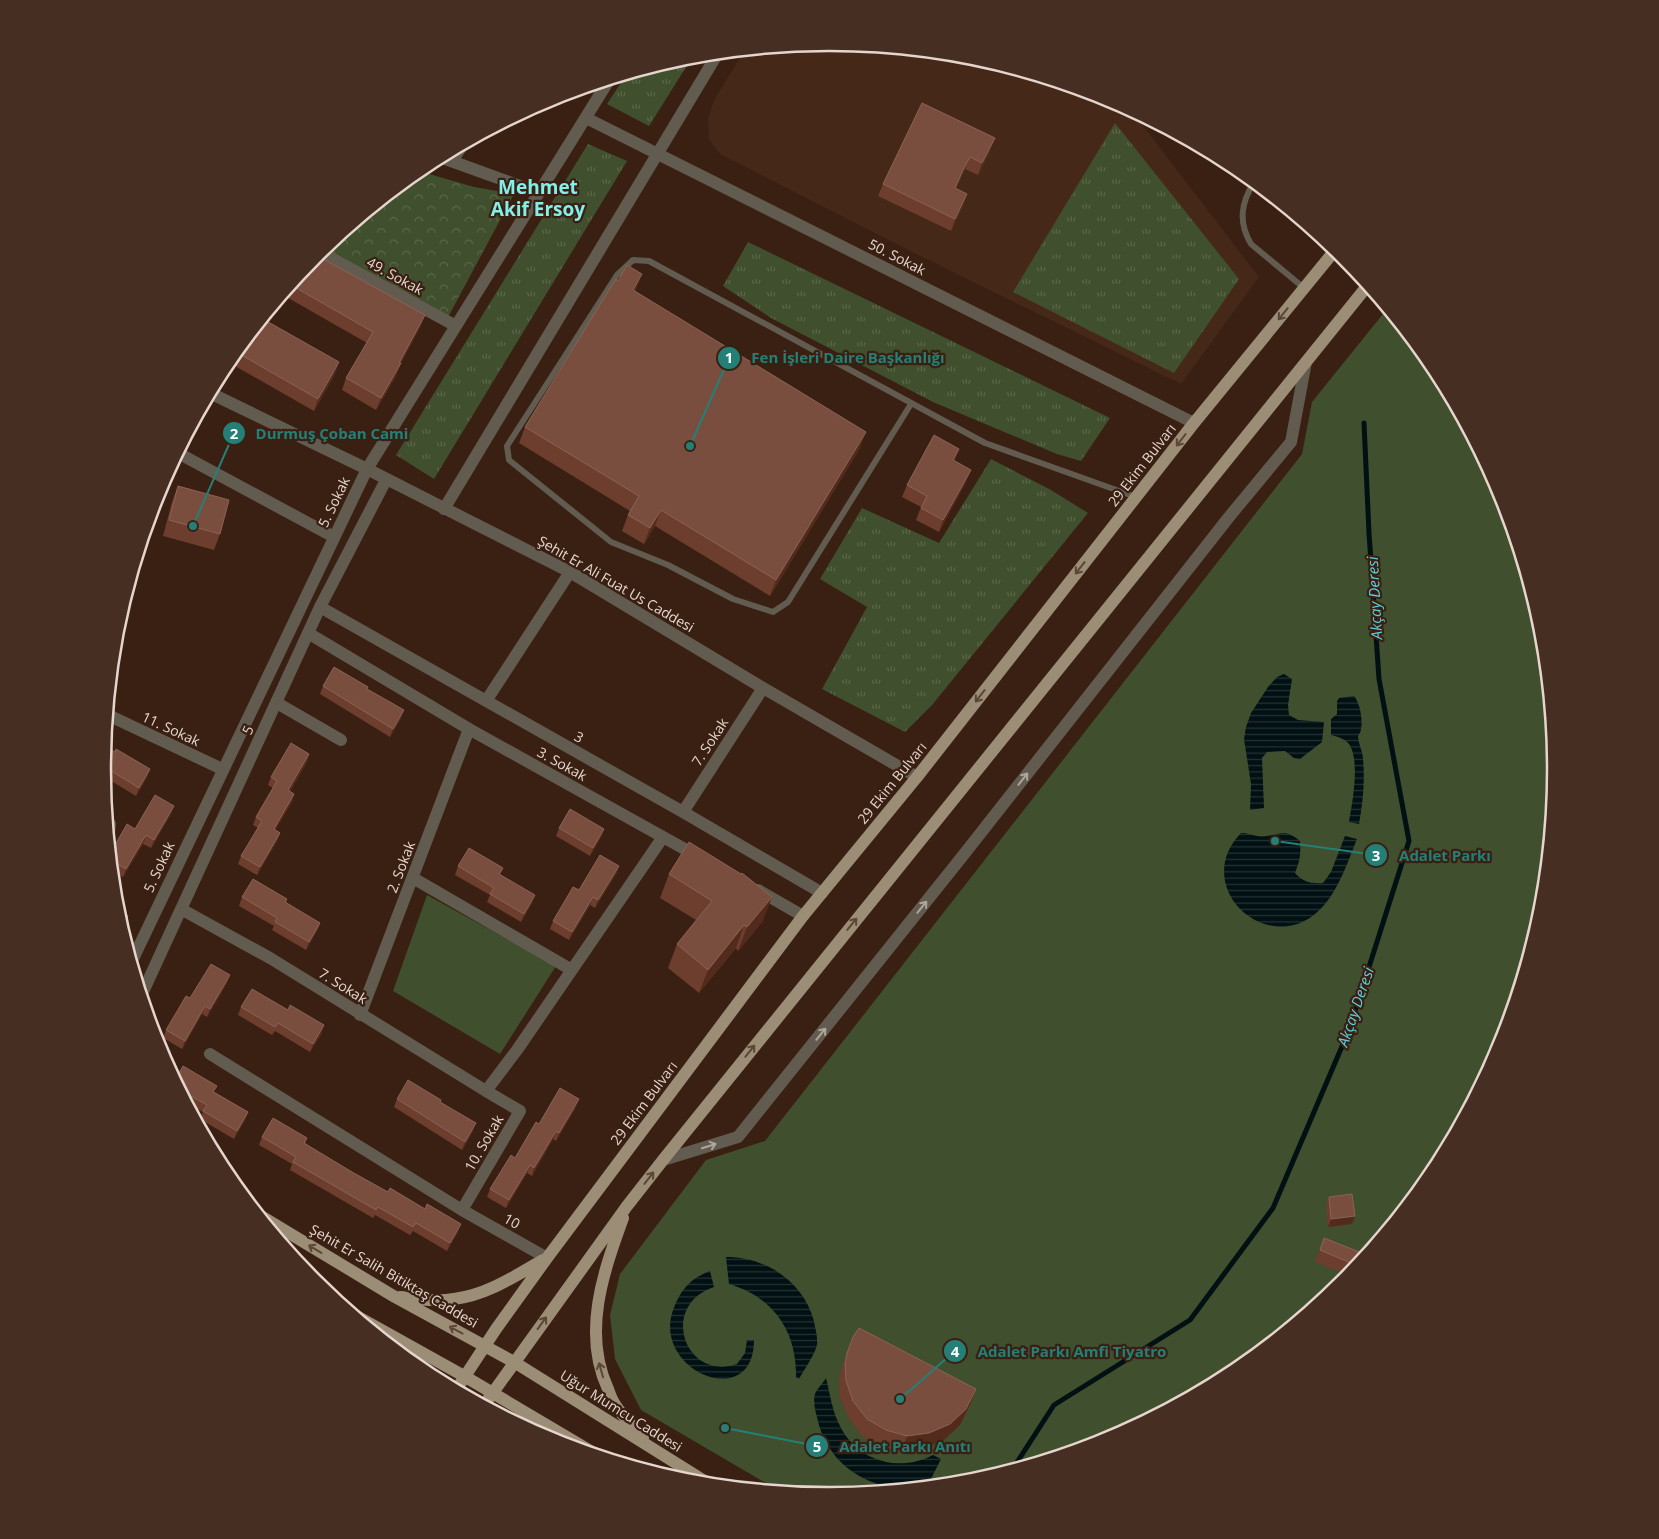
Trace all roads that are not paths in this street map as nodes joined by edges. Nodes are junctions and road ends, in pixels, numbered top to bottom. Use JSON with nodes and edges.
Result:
{"nodes":[{"id":1,"x":714,"y":61,"type":"edge"},
{"id":2,"x":605,"y":87,"type":"edge"},
{"id":3,"x":586,"y":118,"type":"junction"},
{"id":4,"x":656,"y":153,"type":"junction"},
{"id":5,"x":449,"y":160,"type":"edge"},
{"id":6,"x":1250,"y":188,"type":"edge"},
{"id":7,"x":539,"y":193,"type":"junction"},
{"id":8,"x":328,"y":256,"type":"edge"},
{"id":9,"x":1331,"y":256,"type":"edge"},
{"id":10,"x":1304,"y":288,"type":"junction"},
{"id":11,"x":1364,"y":290,"type":"edge"},
{"id":12,"x":456,"y":326,"type":"junction"},
{"id":13,"x":1306,"y":362,"type":"junction"},
{"id":14,"x":216,"y":396,"type":"edge"},
{"id":15,"x":911,"y":404,"type":"junction"},
{"id":16,"x":1194,"y":423,"type":"junction"},
{"id":17,"x":183,"y":456,"type":"edge"},
{"id":18,"x":367,"y":469,"type":"junction"},
{"id":19,"x":386,"y":480,"type":"junction"},
{"id":20,"x":1136,"y":497,"type":"junction"},
{"id":21,"x":444,"y":509,"type":"junction"},
{"id":22,"x":334,"y":537,"type":"junction"},
{"id":23,"x":570,"y":572,"type":"junction"},
{"id":24,"x":320,"y":607,"type":"junction"},
{"id":25,"x":308,"y":634,"type":"junction"},
{"id":26,"x":763,"y":688,"type":"junction"},
{"id":27,"x":486,"y":701,"type":"junction"},
{"id":28,"x":277,"y":703,"type":"junction"},
{"id":29,"x":113,"y":718,"type":"edge"},
{"id":30,"x":469,"y":729,"type":"junction"},
{"id":31,"x":341,"y":740,"type":"dead end"},
{"id":32,"x":222,"y":769,"type":"junction"},
{"id":33,"x":917,"y":777,"type":"junction"},
{"id":34,"x":683,"y":812,"type":"junction"},
{"id":35,"x":664,"y":837,"type":"junction"},
{"id":36,"x":713,"y":865,"type":"edge"},
{"id":37,"x":413,"y":878,"type":"junction"},
{"id":38,"x":746,"y":883,"type":"edge"},
{"id":39,"x":822,"y":893,"type":"junction"},
{"id":40,"x":181,"y":909,"type":"junction"},
{"id":41,"x":804,"y":916,"type":"junction"},
{"id":42,"x":136,"y":953,"type":"edge"},
{"id":43,"x":572,"y":970,"type":"junction"},
{"id":44,"x":145,"y":987,"type":"edge"},
{"id":45,"x":360,"y":1015,"type":"junction"},
{"id":46,"x":210,"y":1054,"type":"dead end"},
{"id":47,"x":486,"y":1091,"type":"junction"},
{"id":48,"x":663,"y":1160,"type":"junction"},
{"id":49,"x":627,"y":1206,"type":"junction"},
{"id":50,"x":462,"y":1210,"type":"junction"},
{"id":51,"x":273,"y":1224,"type":"edge"},
{"id":52,"x":547,"y":1258,"type":"junction"},
{"id":53,"x":395,"y":1297,"type":"junction"},
{"id":54,"x":379,"y":1328,"type":"edge"},
{"id":55,"x":485,"y":1346,"type":"junction"},
{"id":56,"x":514,"y":1362,"type":"junction"},
{"id":57,"x":464,"y":1376,"type":"junction"},
{"id":58,"x":459,"y":1385,"type":"edge"},
{"id":59,"x":492,"y":1393,"type":"junction"},
{"id":60,"x":487,"y":1401,"type":"edge"},
{"id":61,"x":545,"y":1428,"type":"edge"},
{"id":62,"x":553,"y":1429,"type":"junction"},
{"id":63,"x":569,"y":1438,"type":"edge"},
{"id":64,"x":657,"y":1452,"type":"junction"},
{"id":65,"x":695,"y":1475,"type":"edge"}],
"edges":[{"from":1,"to":4,"type":"street"},
{"from":2,"to":3,"type":"street","name":"5. Sokak"},
{"from":3,"to":4,"type":"street","name":"50. Sokak"},
{"from":3,"to":7,"type":"street","name":"5. Sokak"},
{"from":4,"to":16,"type":"street","name":"50. Sokak"},
{"from":4,"to":21,"type":"street"},
{"from":5,"to":7,"type":"street"},
{"from":6,"to":10,"type":"lane"},
{"from":7,"to":12,"type":"street","name":"5. Sokak"},
{"from":8,"to":12,"type":"street","name":"49. Sokak"},
{"from":9,"to":10,"type":"main road","name":"29 Ekim Bulvarı"},
{"from":10,"to":16,"type":"main road","name":"29 Ekim Bulvarı","one_way":true},
{"from":11,"to":13,"type":"main road"},
{"from":12,"to":18,"type":"street","name":"5. Sokak"},
{"from":48,"to":13,"type":"main road","one_way":true},
{"from":48,"to":13,"type":"street","one_way":true},
{"from":14,"to":18,"type":"street","name":"Şehit Er Ali Fuat Us Caddesi"},
{"from":15,"to":15,"type":"lane"},
{"from":15,"to":20,"type":"lane"},
{"from":16,"to":20,"type":"main road","name":"29 Ekim Bulvarı","one_way":true},
{"from":17,"to":22,"type":"street"},
{"from":18,"to":19,"type":"street","name":"Şehit Er Ali Fuat Us Caddesi"},
{"from":18,"to":22,"type":"street","name":"5. Sokak"},
{"from":19,"to":21,"type":"street","name":"Şehit Er Ali Fuat Us Caddesi"},
{"from":19,"to":24,"type":"street","name":"5"},
{"from":20,"to":33,"type":"main road","name":"29 Ekim Bulvarı","one_way":true},
{"from":21,"to":23,"type":"street","name":"Şehit Er Ali Fuat Us Caddesi"},
{"from":22,"to":32,"type":"street","name":"5. Sokak"},
{"from":23,"to":26,"type":"street","name":"Şehit Er Ali Fuat Us Caddesi"},
{"from":23,"to":27,"type":"street"},
{"from":24,"to":25,"type":"street","name":"5"},
{"from":24,"to":27,"type":"street","name":"3"},
{"from":25,"to":28,"type":"street","name":"5"},
{"from":25,"to":30,"type":"street","name":"3. Sokak"},
{"from":26,"to":33,"type":"street","name":"Şehit Er Ali Fuat Us Caddesi"},
{"from":26,"to":34,"type":"street","name":"7. Sokak"},
{"from":27,"to":34,"type":"street","name":"3"},
{"from":28,"to":31,"type":"street"},
{"from":28,"to":40,"type":"street","name":"5"},
{"from":29,"to":32,"type":"street","name":"11. Sokak"},
{"from":30,"to":35,"type":"street","name":"3. Sokak"},
{"from":30,"to":37,"type":"street","name":"2. Sokak"},
{"from":32,"to":42,"type":"street","name":"5. Sokak"},
{"from":33,"to":39,"type":"main road","name":"29 Ekim Bulvarı"},
{"from":34,"to":39,"type":"street","name":"3"},
{"from":35,"to":36,"type":"street","name":"3. Sokak"},
{"from":35,"to":43,"type":"street"},
{"from":37,"to":43,"type":"street"},
{"from":37,"to":45,"type":"street","name":"2. Sokak"},
{"from":38,"to":41,"type":"street"},
{"from":39,"to":41,"type":"main road","name":"29 Ekim Bulvarı"},
{"from":40,"to":44,"type":"street","name":"5"},
{"from":40,"to":45,"type":"street","name":"7. Sokak"},
{"from":41,"to":52,"type":"main road","name":"29 Ekim Bulvarı"},
{"from":43,"to":47,"type":"street"},
{"from":45,"to":47,"type":"street","name":"7. Sokak"},
{"from":46,"to":50,"type":"street"},
{"from":47,"to":50,"type":"street","name":"10. Sokak"},
{"from":49,"to":48,"type":"main road","one_way":true},
{"from":56,"to":49,"type":"main road","one_way":true},
{"from":64,"to":49,"type":"main road","one_way":true},
{"from":50,"to":52,"type":"street","name":"10"},
{"from":53,"to":51,"type":"main road","name":"Şehit Er Salih Bitiktaş Caddesi","one_way":true},
{"from":52,"to":53,"type":"main road"},
{"from":52,"to":55,"type":"main road","name":"29 Ekim Bulvarı"},
{"from":55,"to":53,"type":"main road","name":"Şehit Er Salih Bitiktaş Caddesi","one_way":true},
{"from":54,"to":57,"type":"main road"},
{"from":55,"to":56,"type":"main road","name":"Şehit Er Salih Bitiktaş Caddesi"},
{"from":55,"to":57,"type":"main road","name":"29 Ekim Bulvarı"},
{"from":56,"to":59,"type":"main road"},
{"from":56,"to":64,"type":"main road","name":"Uğur Mumcu Caddesi"},
{"from":57,"to":58,"type":"main road","name":"29 Ekim Bulvarı"},
{"from":57,"to":59,"type":"main road"},
{"from":59,"to":60,"type":"main road"},
{"from":59,"to":62,"type":"main road"},
{"from":61,"to":62,"type":"main road"},
{"from":62,"to":63,"type":"main road"},
{"from":64,"to":65,"type":"main road","name":"Uğur Mumcu Caddesi"}]}
